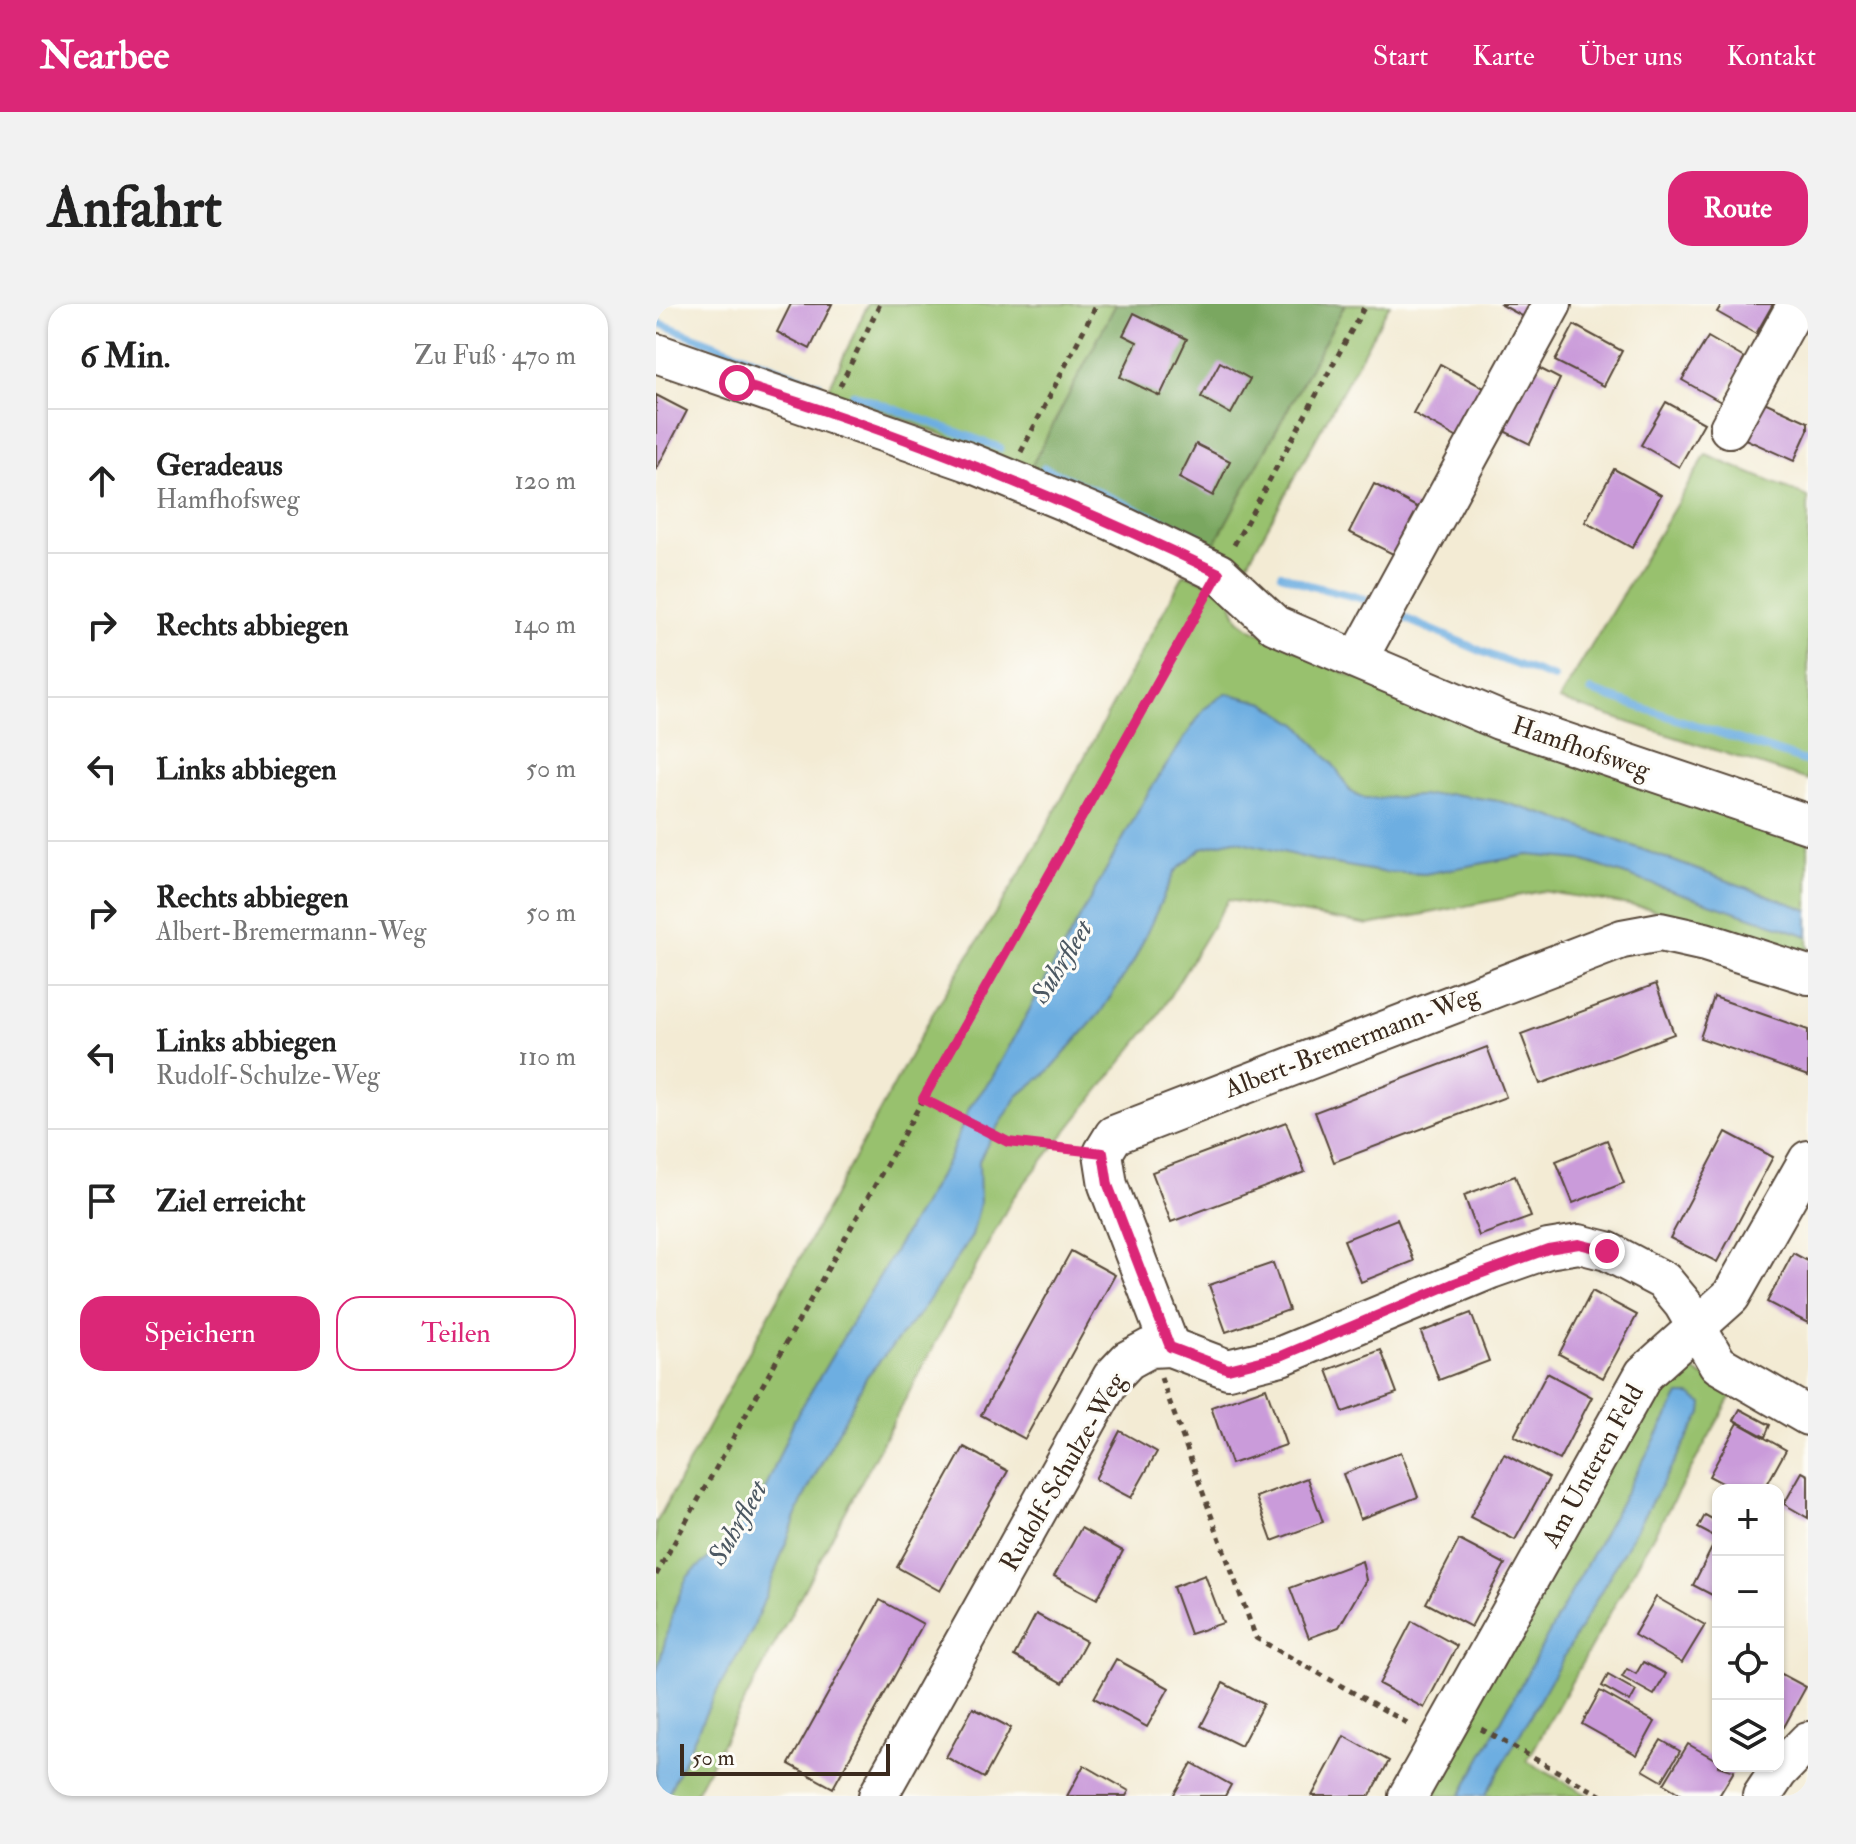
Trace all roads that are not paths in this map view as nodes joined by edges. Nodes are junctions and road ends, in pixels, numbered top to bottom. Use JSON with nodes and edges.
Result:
{"nodes":[{"id":1,"x":1552,"y":304,"type":"edge"},
{"id":2,"x":1797,"y":304,"type":"edge"},
{"id":3,"x":656,"y":353,"type":"edge"},
{"id":4,"x":1729,"y":428,"type":"dead end"},
{"id":5,"x":1358,"y":659,"type":"junction"},
{"id":6,"x":1808,"y":824,"type":"edge"},
{"id":7,"x":1808,"y":975,"type":"edge"},
{"id":8,"x":1808,"y":1160,"type":"edge"},
{"id":9,"x":1695,"y":1325,"type":"junction"},
{"id":10,"x":1160,"y":1348,"type":"junction"},
{"id":11,"x":1808,"y":1416,"type":"edge"},
{"id":12,"x":1808,"y":1741,"type":"edge"},
{"id":13,"x":878,"y":1796,"type":"edge"},
{"id":14,"x":1408,"y":1796,"type":"edge"},
{"id":15,"x":1762,"y":1796,"type":"edge"}],
"edges":[{"from":1,"to":5,"type":"street"},
{"from":2,"to":4,"type":"street"},
{"from":3,"to":5,"type":"street","name":"Hamfhofsweg"},
{"from":5,"to":6,"type":"street","name":"Hamfhofsweg"},
{"from":7,"to":10,"type":"street","name":"Albert-Bremermann-Weg"},
{"from":8,"to":9,"type":"street","name":"Am Unteren Feld"},
{"from":9,"to":10,"type":"street"},
{"from":9,"to":11,"type":"street"},
{"from":9,"to":14,"type":"street","name":"Am Unteren Feld"},
{"from":10,"to":13,"type":"street","name":"Rudolf-Schulze-Weg"},
{"from":12,"to":15,"type":"street"}]}
